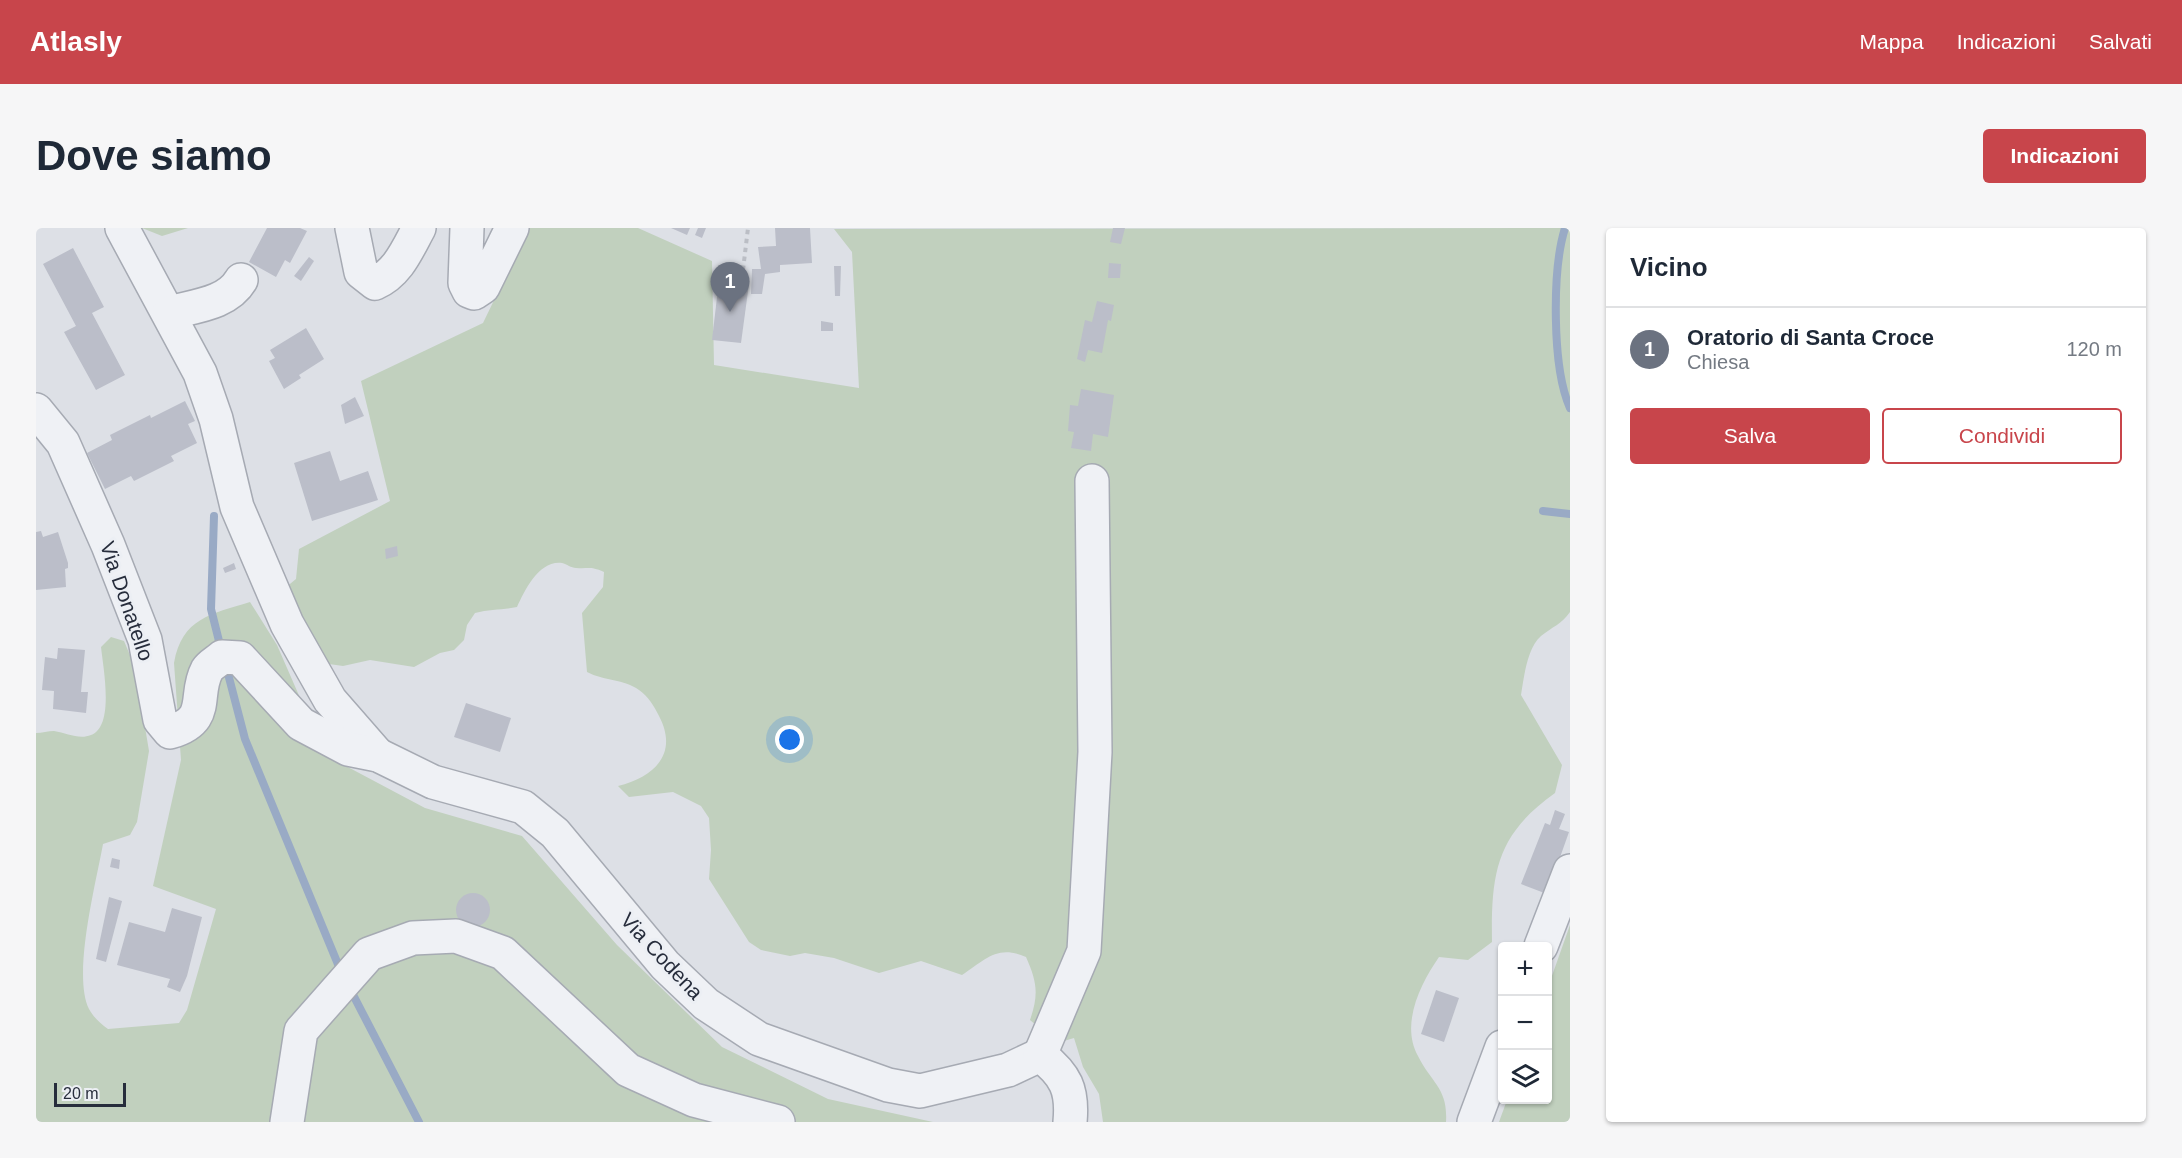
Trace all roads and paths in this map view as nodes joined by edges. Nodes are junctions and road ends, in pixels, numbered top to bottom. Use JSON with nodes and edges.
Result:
{"nodes":[{"id":1,"x":122,"y":228,"type":"edge"},
{"id":2,"x":352,"y":228,"type":"edge"},
{"id":3,"x":418,"y":228,"type":"edge"},
{"id":4,"x":467,"y":228,"type":"edge"},
{"id":5,"x":512,"y":228,"type":"edge"},
{"id":6,"x":748,"y":228,"type":"edge"},
{"id":7,"x":743,"y":270,"type":"dead end"},
{"id":8,"x":241,"y":280,"type":"dead end"},
{"id":9,"x":169,"y":313,"type":"junction"},
{"id":10,"x":36,"y":410,"type":"edge"},
{"id":11,"x":1092,"y":481,"type":"dead end"},
{"id":12,"x":378,"y":755,"type":"junction"},
{"id":13,"x":1570,"y":871,"type":"edge"},
{"id":14,"x":1543,"y":942,"type":"edge"},
{"id":15,"x":1502,"y":1050,"type":"edge"},
{"id":16,"x":1040,"y":1055,"type":"junction"},
{"id":17,"x":286,"y":1122,"type":"edge"},
{"id":18,"x":778,"y":1122,"type":"edge"},
{"id":19,"x":1070,"y":1122,"type":"edge"},
{"id":20,"x":1474,"y":1122,"type":"edge"}],
"edges":[{"from":1,"to":9,"type":"street"},
{"from":2,"to":3,"type":"street"},
{"from":4,"to":5,"type":"street"},
{"from":6,"to":7,"type":"path"},
{"from":8,"to":9,"type":"street"},
{"from":9,"to":12,"type":"street"},
{"from":10,"to":12,"type":"street","name":"Via Donatello"},
{"from":11,"to":16,"type":"street"},
{"from":12,"to":16,"type":"street","name":"Via Codena"},
{"from":13,"to":14,"type":"street"},
{"from":15,"to":20,"type":"street"},
{"from":16,"to":19,"type":"street"},
{"from":17,"to":18,"type":"street"}]}
